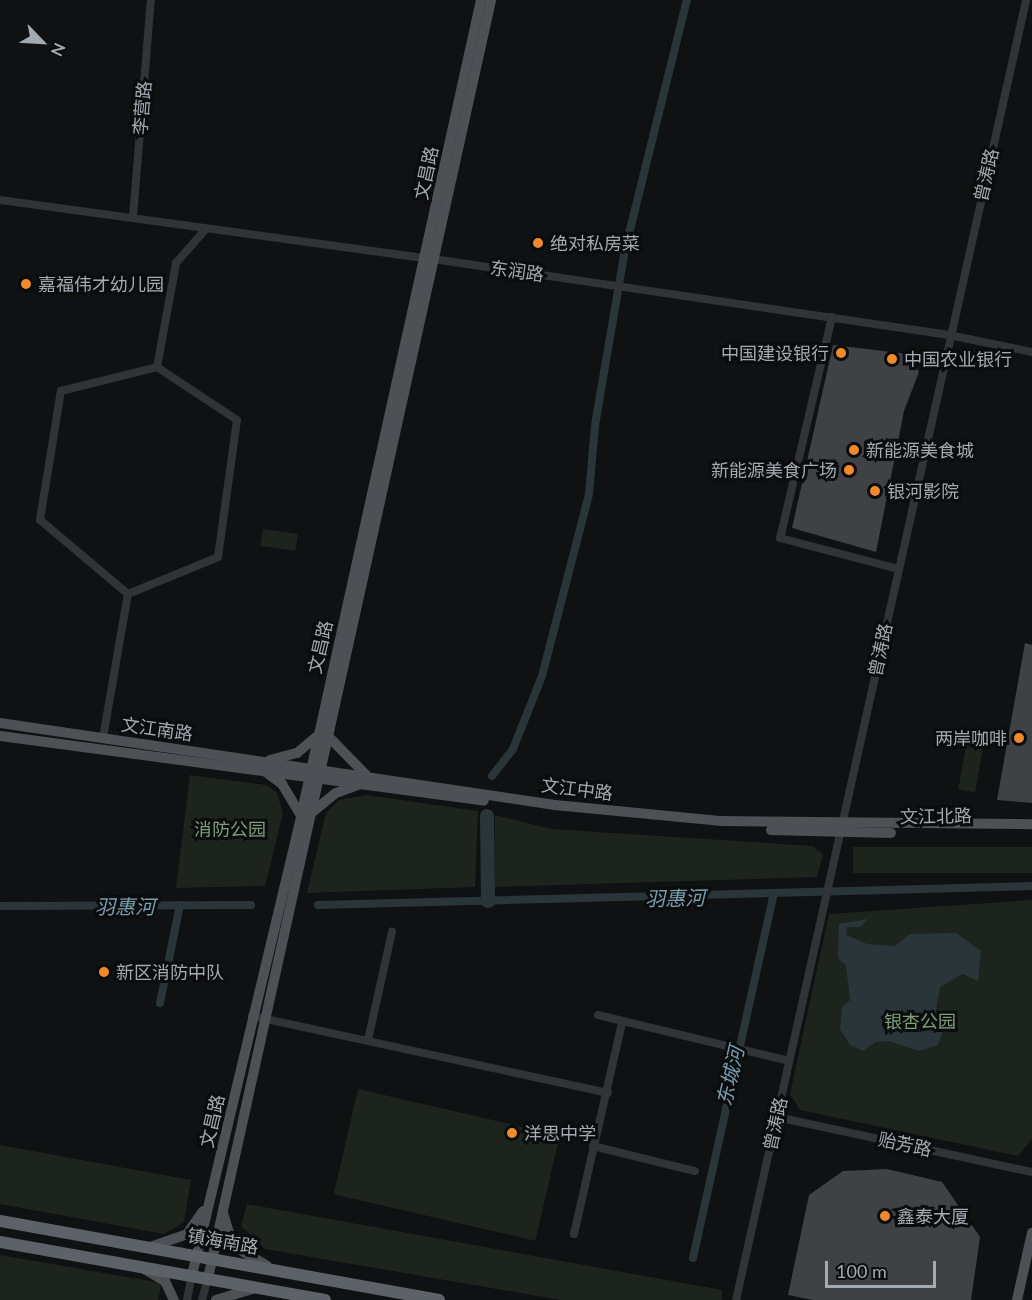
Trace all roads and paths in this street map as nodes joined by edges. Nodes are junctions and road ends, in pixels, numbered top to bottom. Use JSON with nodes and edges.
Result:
{"nodes":[{"id":1,"x":151,"y":0,"type":"edge"},
{"id":2,"x":481,"y":0,"type":"edge"},
{"id":3,"x":491,"y":0,"type":"edge"},
{"id":4,"x":1026,"y":0,"type":"edge"},
{"id":5,"x":0,"y":200,"type":"edge"},
{"id":6,"x":133,"y":217,"type":"junction"},
{"id":7,"x":205,"y":230,"type":"junction"},
{"id":8,"x":429,"y":258,"type":"junction"},
{"id":9,"x":832,"y":318,"type":"junction"},
{"id":10,"x":949,"y":335,"type":"junction"},
{"id":11,"x":1032,"y":352,"type":"edge"},
{"id":12,"x":158,"y":367,"type":"junction"},
{"id":13,"x":898,"y":568,"type":"junction"},
{"id":14,"x":128,"y":594,"type":"junction"},
{"id":15,"x":0,"y":723,"type":"edge"},
{"id":16,"x":0,"y":736,"type":"edge"},
{"id":17,"x":322,"y":736,"type":"junction"},
{"id":18,"x":103,"y":738,"type":"junction"},
{"id":19,"x":266,"y":767,"type":"junction"},
{"id":20,"x":308,"y":773,"type":"junction"},
{"id":21,"x":321,"y":774,"type":"junction"},
{"id":22,"x":363,"y":780,"type":"junction"},
{"id":23,"x":305,"y":815,"type":"junction"},
{"id":24,"x":1032,"y":824,"type":"edge"},
{"id":25,"x":841,"y":829,"type":"junction"},
{"id":26,"x":1032,"y":831,"type":"edge"},
{"id":27,"x":392,"y":932,"type":"dead end"},
{"id":28,"x":598,"y":1015,"type":"dead end"},
{"id":29,"x":252,"y":1016,"type":"junction"},
{"id":30,"x":264,"y":1017,"type":"junction"},
{"id":31,"x":622,"y":1022,"type":"junction"},
{"id":32,"x":368,"y":1040,"type":"junction"},
{"id":33,"x":789,"y":1061,"type":"junction"},
{"id":34,"x":608,"y":1093,"type":"junction"},
{"id":35,"x":777,"y":1117,"type":"junction"},
{"id":36,"x":593,"y":1146,"type":"junction"},
{"id":37,"x":695,"y":1171,"type":"dead end"},
{"id":38,"x":1032,"y":1172,"type":"edge"},
{"id":39,"x":213,"y":1192,"type":"junction"},
{"id":40,"x":222,"y":1207,"type":"junction"},
{"id":41,"x":0,"y":1221,"type":"edge"},
{"id":42,"x":1032,"y":1233,"type":"edge"},
{"id":43,"x":574,"y":1234,"type":"dead end"},
{"id":44,"x":0,"y":1242,"type":"edge"},
{"id":45,"x":148,"y":1247,"type":"junction"},
{"id":46,"x":197,"y":1254,"type":"junction"},
{"id":47,"x":212,"y":1257,"type":"junction"},
{"id":48,"x":143,"y":1269,"type":"junction"},
{"id":49,"x":273,"y":1269,"type":"junction"},
{"id":50,"x":192,"y":1275,"type":"junction"},
{"id":51,"x":208,"y":1278,"type":"junction"},
{"id":52,"x":260,"y":1288,"type":"junction"},
{"id":53,"x":174,"y":1300,"type":"edge"},
{"id":54,"x":187,"y":1300,"type":"edge"},
{"id":55,"x":202,"y":1300,"type":"edge"},
{"id":56,"x":216,"y":1300,"type":"edge"},
{"id":57,"x":325,"y":1300,"type":"edge"},
{"id":58,"x":439,"y":1300,"type":"edge"},
{"id":59,"x":736,"y":1300,"type":"edge"},
{"id":60,"x":1017,"y":1300,"type":"edge"}],
"edges":[{"from":1,"to":6,"type":"street","name":"李营路"},
{"from":2,"to":8,"type":"main road","name":"文昌路"},
{"from":3,"to":8,"type":"main road","name":"文昌路"},
{"from":4,"to":10,"type":"street","name":"曾涛路"},
{"from":5,"to":6,"type":"street","name":"东润路"},
{"from":6,"to":7,"type":"street","name":"东润路"},
{"from":7,"to":8,"type":"street","name":"东润路"},
{"from":7,"to":12,"type":"street"},
{"from":8,"to":9,"type":"street","name":"东润路"},
{"from":8,"to":17,"type":"main road","name":"文昌路"},
{"from":9,"to":10,"type":"street","name":"东润路"},
{"from":9,"to":13,"type":"street"},
{"from":10,"to":11,"type":"street","name":"东润路"},
{"from":10,"to":13,"type":"street","name":"曾涛路"},
{"from":12,"to":14,"type":"street"},
{"from":12,"to":14,"type":"street"},
{"from":13,"to":25,"type":"street","name":"曾涛路"},
{"from":14,"to":18,"type":"street"},
{"from":15,"to":18,"type":"main road","name":"文江南路"},
{"from":16,"to":19,"type":"main road","name":"文江南路"},
{"from":17,"to":19,"type":"main road"},
{"from":17,"to":20,"type":"main road","name":"文昌路"},
{"from":17,"to":21,"type":"main road","name":"文昌路"},
{"from":17,"to":22,"type":"main road"},
{"from":18,"to":19,"type":"main road","name":"文江南路"},
{"from":19,"to":20,"type":"main road","name":"文江南路"},
{"from":19,"to":23,"type":"main road"},
{"from":20,"to":21,"type":"main road","name":"文江中路"},
{"from":20,"to":23,"type":"main road","name":"文昌路"},
{"from":21,"to":22,"type":"main road","name":"文江中路"},
{"from":21,"to":23,"type":"main road","name":"文昌路"},
{"from":22,"to":23,"type":"main road"},
{"from":22,"to":25,"type":"main road","name":"文江中路"},
{"from":23,"to":29,"type":"main road","name":"文昌路"},
{"from":23,"to":30,"type":"main road","name":"文昌路"},
{"from":24,"to":25,"type":"main road"},
{"from":25,"to":26,"type":"main road","name":"文江北路"},
{"from":25,"to":33,"type":"street","name":"曾涛路"},
{"from":27,"to":32,"type":"street"},
{"from":28,"to":31,"type":"street"},
{"from":29,"to":30,"type":"street"},
{"from":29,"to":39,"type":"main road","name":"文昌路"},
{"from":30,"to":32,"type":"street"},
{"from":30,"to":40,"type":"main road","name":"文昌路"},
{"from":31,"to":33,"type":"street"},
{"from":31,"to":34,"type":"street"},
{"from":32,"to":34,"type":"street"},
{"from":33,"to":35,"type":"street","name":"曾涛路"},
{"from":34,"to":36,"type":"street"},
{"from":35,"to":38,"type":"street","name":"贻芳路"},
{"from":35,"to":59,"type":"street","name":"曾涛路"},
{"from":36,"to":37,"type":"street"},
{"from":36,"to":43,"type":"street"},
{"from":39,"to":45,"type":"main road"},
{"from":39,"to":46,"type":"main road","name":"文昌路"},
{"from":40,"to":47,"type":"main road","name":"文昌路"},
{"from":40,"to":49,"type":"main road"},
{"from":41,"to":45,"type":"highway","name":"镇海南路"},
{"from":42,"to":60,"type":"main road"},
{"from":44,"to":48,"type":"highway"},
{"from":45,"to":46,"type":"highway","name":"镇海南路"},
{"from":46,"to":47,"type":"highway","name":"镇海南路"},
{"from":46,"to":50,"type":"main road","name":"文昌路"},
{"from":47,"to":49,"type":"highway","name":"镇海南路"},
{"from":47,"to":51,"type":"main road","name":"文昌路"},
{"from":48,"to":50,"type":"highway"},
{"from":48,"to":53,"type":"main road"},
{"from":49,"to":58,"type":"highway","name":"镇海南路"},
{"from":50,"to":51,"type":"highway"},
{"from":50,"to":54,"type":"street","name":"文昌路"},
{"from":51,"to":52,"type":"highway"},
{"from":51,"to":55,"type":"street","name":"文昌路"},
{"from":52,"to":56,"type":"main road"},
{"from":52,"to":57,"type":"highway"}]}
